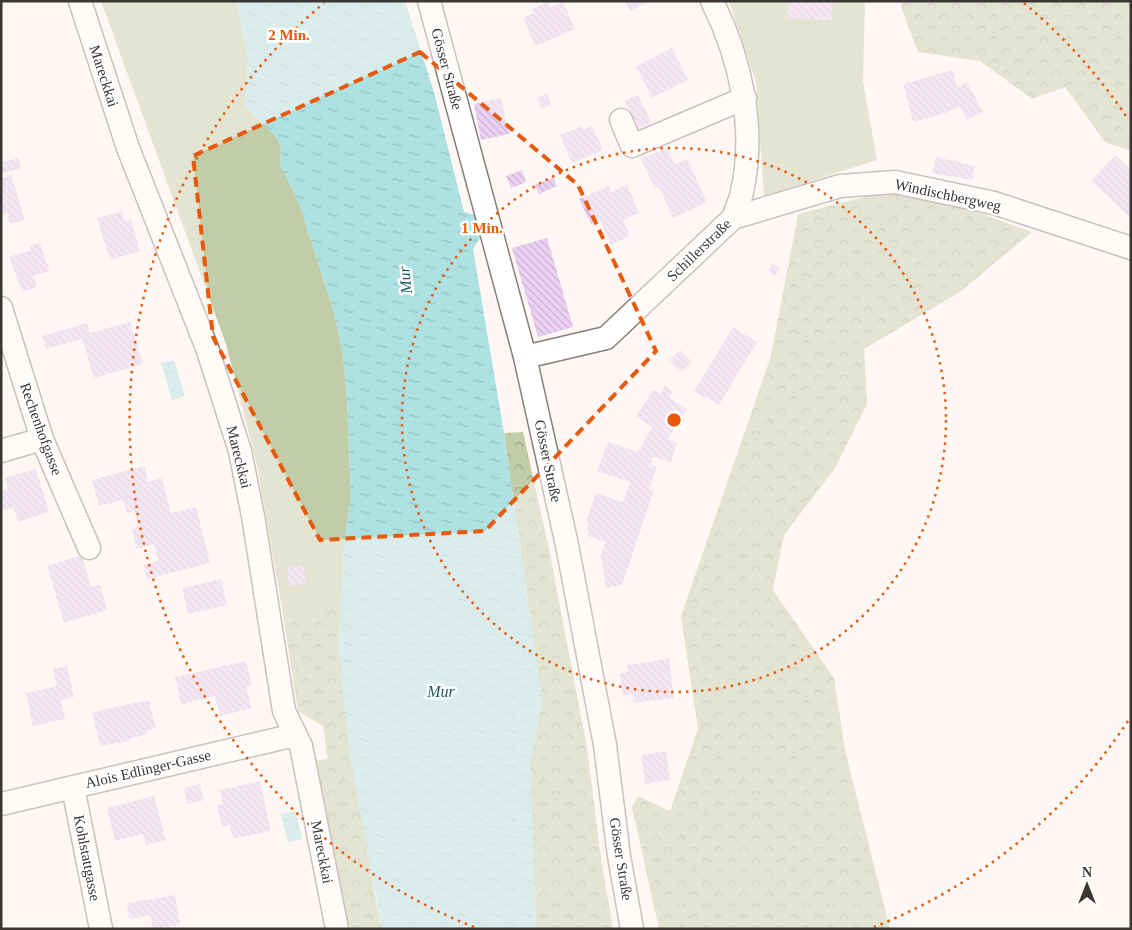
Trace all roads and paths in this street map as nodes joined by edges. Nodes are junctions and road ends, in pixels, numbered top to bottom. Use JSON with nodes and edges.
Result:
{"nodes":[{"id":1,"x":80,"y":1,"type":"edge"},
{"id":2,"x":429,"y":1,"type":"edge"},
{"id":3,"x":712,"y":1,"type":"edge"},
{"id":4,"x":745,"y":98,"type":"junction"},
{"id":5,"x":621,"y":120,"type":"dead end"},
{"id":6,"x":733,"y":218,"type":"junction"},
{"id":7,"x":1131,"y":248,"type":"edge"},
{"id":8,"x":1,"y":308,"type":"edge"},
{"id":9,"x":526,"y":357,"type":"junction"},
{"id":10,"x":42,"y":439,"type":"junction"},
{"id":11,"x":1,"y":451,"type":"edge"},
{"id":12,"x":89,"y":548,"type":"dead end"},
{"id":13,"x":295,"y":735,"type":"junction"},
{"id":14,"x":72,"y":787,"type":"junction"},
{"id":15,"x":1,"y":804,"type":"edge"},
{"id":16,"x":101,"y":929,"type":"edge"},
{"id":17,"x":337,"y":929,"type":"edge"},
{"id":18,"x":632,"y":929,"type":"edge"}],
"edges":[{"from":1,"to":13,"type":"street","name":"Mareckkai"},
{"from":2,"to":9,"type":"street","name":"Gösser Straße"},
{"from":3,"to":4,"type":"street","name":"Schillerstraße"},
{"from":4,"to":5,"type":"street"},
{"from":4,"to":6,"type":"street","name":"Schillerstraße"},
{"from":6,"to":7,"type":"street","name":"Windischbergweg"},
{"from":6,"to":9,"type":"street","name":"Schillerstraße"},
{"from":8,"to":10,"type":"street","name":"Rechenhofgasse"},
{"from":9,"to":18,"type":"street","name":"Gösser Straße"},
{"from":10,"to":11,"type":"street"},
{"from":10,"to":12,"type":"street","name":"Rechenhofgasse"},
{"from":13,"to":14,"type":"street","name":"Alois Edlinger-Gasse"},
{"from":13,"to":17,"type":"street","name":"Mareckkai"},
{"from":14,"to":15,"type":"street","name":"Alois Edlinger-Gasse"},
{"from":14,"to":16,"type":"street","name":"Kohlstattgasse"}]}
